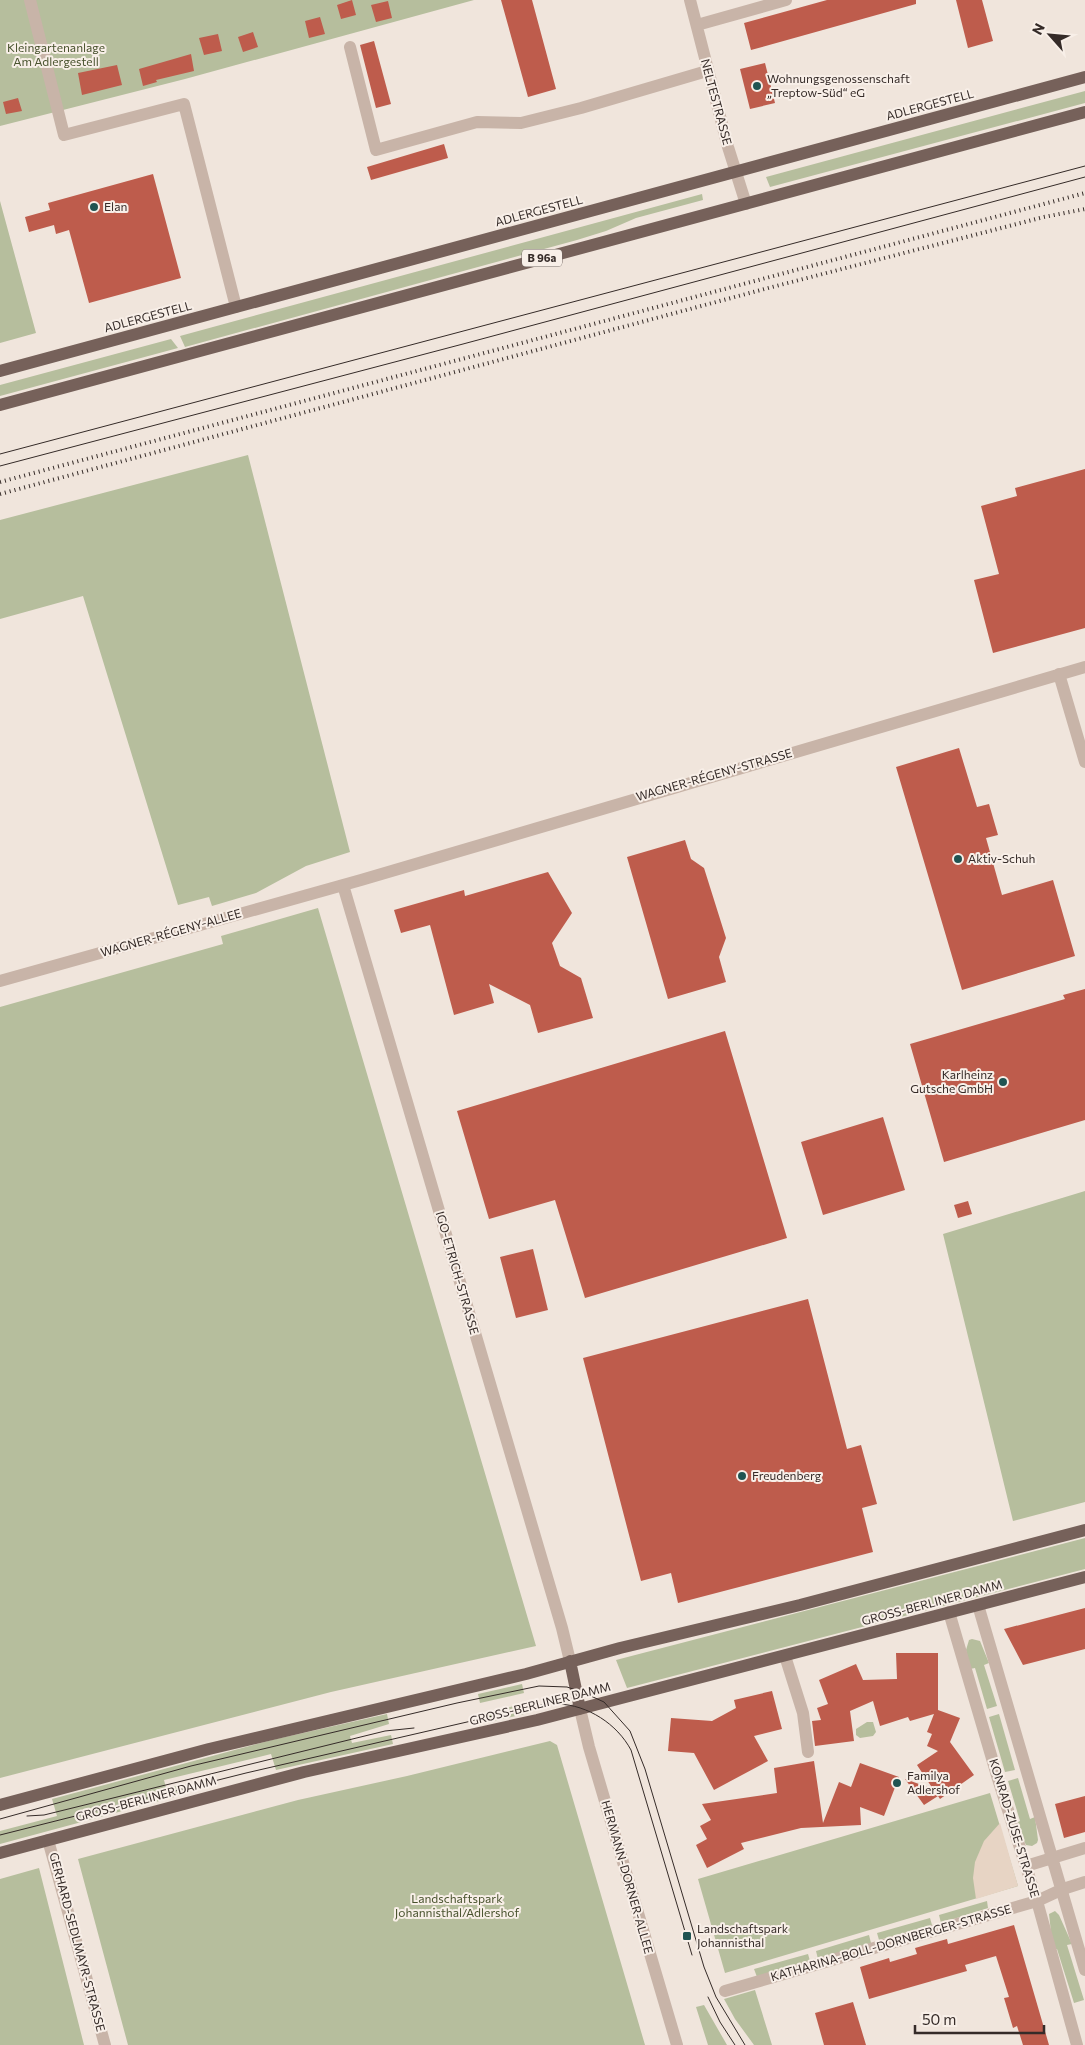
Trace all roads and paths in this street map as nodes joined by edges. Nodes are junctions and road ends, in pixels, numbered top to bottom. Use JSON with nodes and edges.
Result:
{"nodes":[{"id":1,"x":30,"y":0,"type":"edge"},
{"id":2,"x":690,"y":0,"type":"edge"},
{"id":3,"x":786,"y":0,"type":"edge"},
{"id":4,"x":697,"y":25,"type":"junction"},
{"id":5,"x":350,"y":47,"type":"dead end"},
{"id":6,"x":707,"y":71,"type":"junction"},
{"id":7,"x":1085,"y":77,"type":"edge"},
{"id":8,"x":1085,"y":112,"type":"edge"},
{"id":9,"x":736,"y":171,"type":"junction"},
{"id":10,"x":746,"y":204,"type":"junction"},
{"id":11,"x":236,"y":307,"type":"junction"},
{"id":12,"x":0,"y":371,"type":"edge"},
{"id":13,"x":0,"y":405,"type":"edge"},
{"id":14,"x":1085,"y":667,"type":"edge"},
{"id":15,"x":1059,"y":674,"type":"junction"},
{"id":16,"x":1085,"y":762,"type":"edge"},
{"id":17,"x":343,"y":885,"type":"junction"},
{"id":18,"x":0,"y":982,"type":"edge"},
{"id":19,"x":1085,"y":1530,"type":"edge"},
{"id":20,"x":1085,"y":1577,"type":"edge"},
{"id":21,"x":978,"y":1605,"type":"junction"},
{"id":22,"x":949,"y":1612,"type":"junction"},
{"id":23,"x":785,"y":1656,"type":"junction"},
{"id":24,"x":570,"y":1661,"type":"junction"},
{"id":25,"x":580,"y":1709,"type":"junction"},
{"id":26,"x":808,"y":1752,"type":"dead end"},
{"id":27,"x":0,"y":1805,"type":"edge"},
{"id":28,"x":48,"y":1840,"type":"junction"},
{"id":29,"x":1085,"y":1848,"type":"edge"},
{"id":30,"x":0,"y":1853,"type":"edge"},
{"id":31,"x":1053,"y":1857,"type":"junction"},
{"id":32,"x":1026,"y":1866,"type":"junction"},
{"id":33,"x":1085,"y":1882,"type":"edge"},
{"id":34,"x":1063,"y":1889,"type":"junction"},
{"id":35,"x":1037,"y":1901,"type":"junction"},
{"id":36,"x":1085,"y":1970,"type":"edge"},
{"id":37,"x":725,"y":1992,"type":"dead end"},
{"id":38,"x":105,"y":2045,"type":"edge"},
{"id":39,"x":677,"y":2045,"type":"edge"},
{"id":40,"x":1077,"y":2045,"type":"edge"}],
"edges":[{"from":1,"to":11,"type":"street"},
{"from":2,"to":4,"type":"street","name":"NELTESTRASSE"},
{"from":3,"to":4,"type":"street"},
{"from":4,"to":6,"type":"street","name":"NELTESTRASSE"},
{"from":5,"to":6,"type":"street"},
{"from":6,"to":9,"type":"street","name":"NELTESTRASSE"},
{"from":7,"to":9,"type":"main road","name":"ADLERGESTELL"},
{"from":8,"to":10,"type":"main road","number":"B 96a"},
{"from":9,"to":10,"type":"street","name":"NELTESTRASSE"},
{"from":9,"to":11,"type":"main road","name":"ADLERGESTELL"},
{"from":10,"to":13,"type":"main road","number":"B 96a"},
{"from":11,"to":12,"type":"main road","name":"ADLERGESTELL"},
{"from":14,"to":15,"type":"street","name":"WAGNER-RÉGENY-STRASSE"},
{"from":15,"to":16,"type":"street"},
{"from":15,"to":17,"type":"street","name":"WAGNER-RÉGENY-STRASSE"},
{"from":17,"to":18,"type":"street","name":"WAGNER-RÉGENY-ALLEE"},
{"from":17,"to":24,"type":"street","name":"IGO-ETRICH-STRASSE"},
{"from":19,"to":24,"type":"main road"},
{"from":20,"to":21,"type":"main road","name":"GROSS-BERLINER DAMM"},
{"from":21,"to":22,"type":"main road","name":"GROSS-BERLINER DAMM"},
{"from":21,"to":31,"type":"street"},
{"from":22,"to":23,"type":"main road","name":"GROSS-BERLINER DAMM"},
{"from":22,"to":32,"type":"street","name":"KONRAD-ZUSE-STRASSE"},
{"from":23,"to":25,"type":"main road","name":"GROSS-BERLINER DAMM"},
{"from":23,"to":26,"type":"street"},
{"from":24,"to":25,"type":"main road"},
{"from":24,"to":27,"type":"main road"},
{"from":25,"to":28,"type":"main road","name":"GROSS-BERLINER DAMM"},
{"from":25,"to":39,"type":"street","name":"HERMANN-DORNER-ALLEE"},
{"from":28,"to":30,"type":"main road","name":"GROSS-BERLINER DAMM"},
{"from":28,"to":38,"type":"street","name":"GERHARD-SEDLMAYR-STRASSE"},
{"from":29,"to":31,"type":"street"},
{"from":31,"to":32,"type":"street"},
{"from":31,"to":34,"type":"street"},
{"from":32,"to":35,"type":"street","name":"KONRAD-ZUSE-STRASSE"},
{"from":33,"to":34,"type":"street","name":"KATHARINA-BOLL-DORNBERGER-STRASSE"},
{"from":34,"to":35,"type":"street","name":"KATHARINA-BOLL-DORNBERGER-STRASSE"},
{"from":34,"to":36,"type":"street"},
{"from":35,"to":37,"type":"street","name":"KATHARINA-BOLL-DORNBERGER-STRASSE"},
{"from":35,"to":40,"type":"street","name":"KONRAD-ZUSE-STRASSE"}]}
